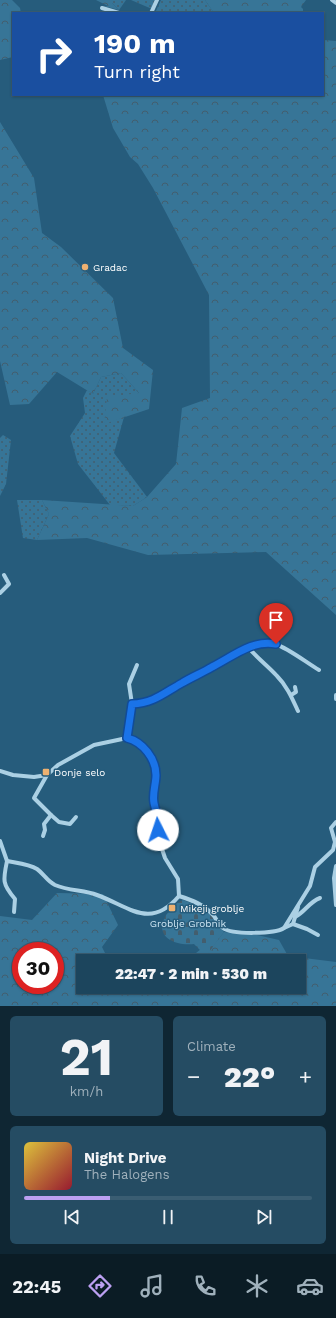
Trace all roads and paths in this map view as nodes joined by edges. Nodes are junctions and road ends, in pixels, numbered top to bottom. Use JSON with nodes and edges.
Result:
{"nodes":[{"id":1,"x":157,"y":0,"type":"edge"},
{"id":2,"x":332,"y":0,"type":"edge"},
{"id":3,"x":336,"y":3,"type":"edge"},
{"id":4,"x":102,"y":8,"type":"dead end"},
{"id":5,"x":116,"y":12,"type":"edge"},
{"id":6,"x":151,"y":12,"type":"edge"},
{"id":7,"x":4,"y":575,"type":"dead end"},
{"id":8,"x":0,"y":592,"type":"edge"},
{"id":9,"x":248,"y":647,"type":"junction"},
{"id":10,"x":137,"y":665,"type":"dead end"},
{"id":11,"x":319,"y":670,"type":"dead end"},
{"id":12,"x":295,"y":687,"type":"dead end"},
{"id":13,"x":291,"y":695,"type":"junction"},
{"id":14,"x":336,"y":695,"type":"edge"},
{"id":15,"x":336,"y":699,"type":"edge"},
{"id":16,"x":132,"y":704,"type":"junction"},
{"id":17,"x":298,"y":711,"type":"dead end"},
{"id":18,"x":127,"y":738,"type":"junction"},
{"id":19,"x":0,"y":771,"type":"edge"},
{"id":20,"x":47,"y":775,"type":"junction"},
{"id":21,"x":51,"y":815,"type":"junction"},
{"id":22,"x":76,"y":817,"type":"dead end"},
{"id":23,"x":336,"y":822,"type":"edge"},
{"id":24,"x":43,"y":836,"type":"dead end"},
{"id":25,"x":0,"y":841,"type":"edge"},
{"id":26,"x":7,"y":861,"type":"junction"},
{"id":27,"x":336,"y":866,"type":"edge"},
{"id":28,"x":179,"y":896,"type":"junction"},
{"id":29,"x":320,"y":898,"type":"dead end"},
{"id":30,"x":298,"y":903,"type":"junction"},
{"id":31,"x":336,"y":905,"type":"edge"},
{"id":32,"x":14,"y":912,"type":"dead end"},
{"id":33,"x":295,"y":918,"type":"junction"},
{"id":34,"x":293,"y":924,"type":"junction"},
{"id":35,"x":284,"y":928,"type":"junction"},
{"id":36,"x":318,"y":935,"type":"dead end"}],
"edges":[{"from":1,"to":6,"type":"street"},
{"from":2,"to":3,"type":"street"},
{"from":4,"to":5,"type":"street"},
{"from":7,"to":8,"type":"street"},
{"from":9,"to":11,"type":"street"},
{"from":9,"to":13,"type":"street"},
{"from":9,"to":16,"type":"street"},
{"from":10,"to":16,"type":"street"},
{"from":12,"to":13,"type":"street"},
{"from":13,"to":17,"type":"street"},
{"from":14,"to":15,"type":"street"},
{"from":16,"to":18,"type":"street"},
{"from":18,"to":20,"type":"street"},
{"from":18,"to":28,"type":"street"},
{"from":19,"to":20,"type":"street"},
{"from":20,"to":21,"type":"street"},
{"from":21,"to":22,"type":"street"},
{"from":21,"to":24,"type":"street"},
{"from":23,"to":30,"type":"street"},
{"from":25,"to":26,"type":"street"},
{"from":26,"to":28,"type":"street"},
{"from":26,"to":32,"type":"street"},
{"from":27,"to":31,"type":"street"},
{"from":28,"to":35,"type":"street"},
{"from":29,"to":33,"type":"street"},
{"from":30,"to":33,"type":"street"},
{"from":30,"to":35,"type":"street"},
{"from":33,"to":34,"type":"street"},
{"from":34,"to":35,"type":"street"},
{"from":34,"to":36,"type":"street"}]}
